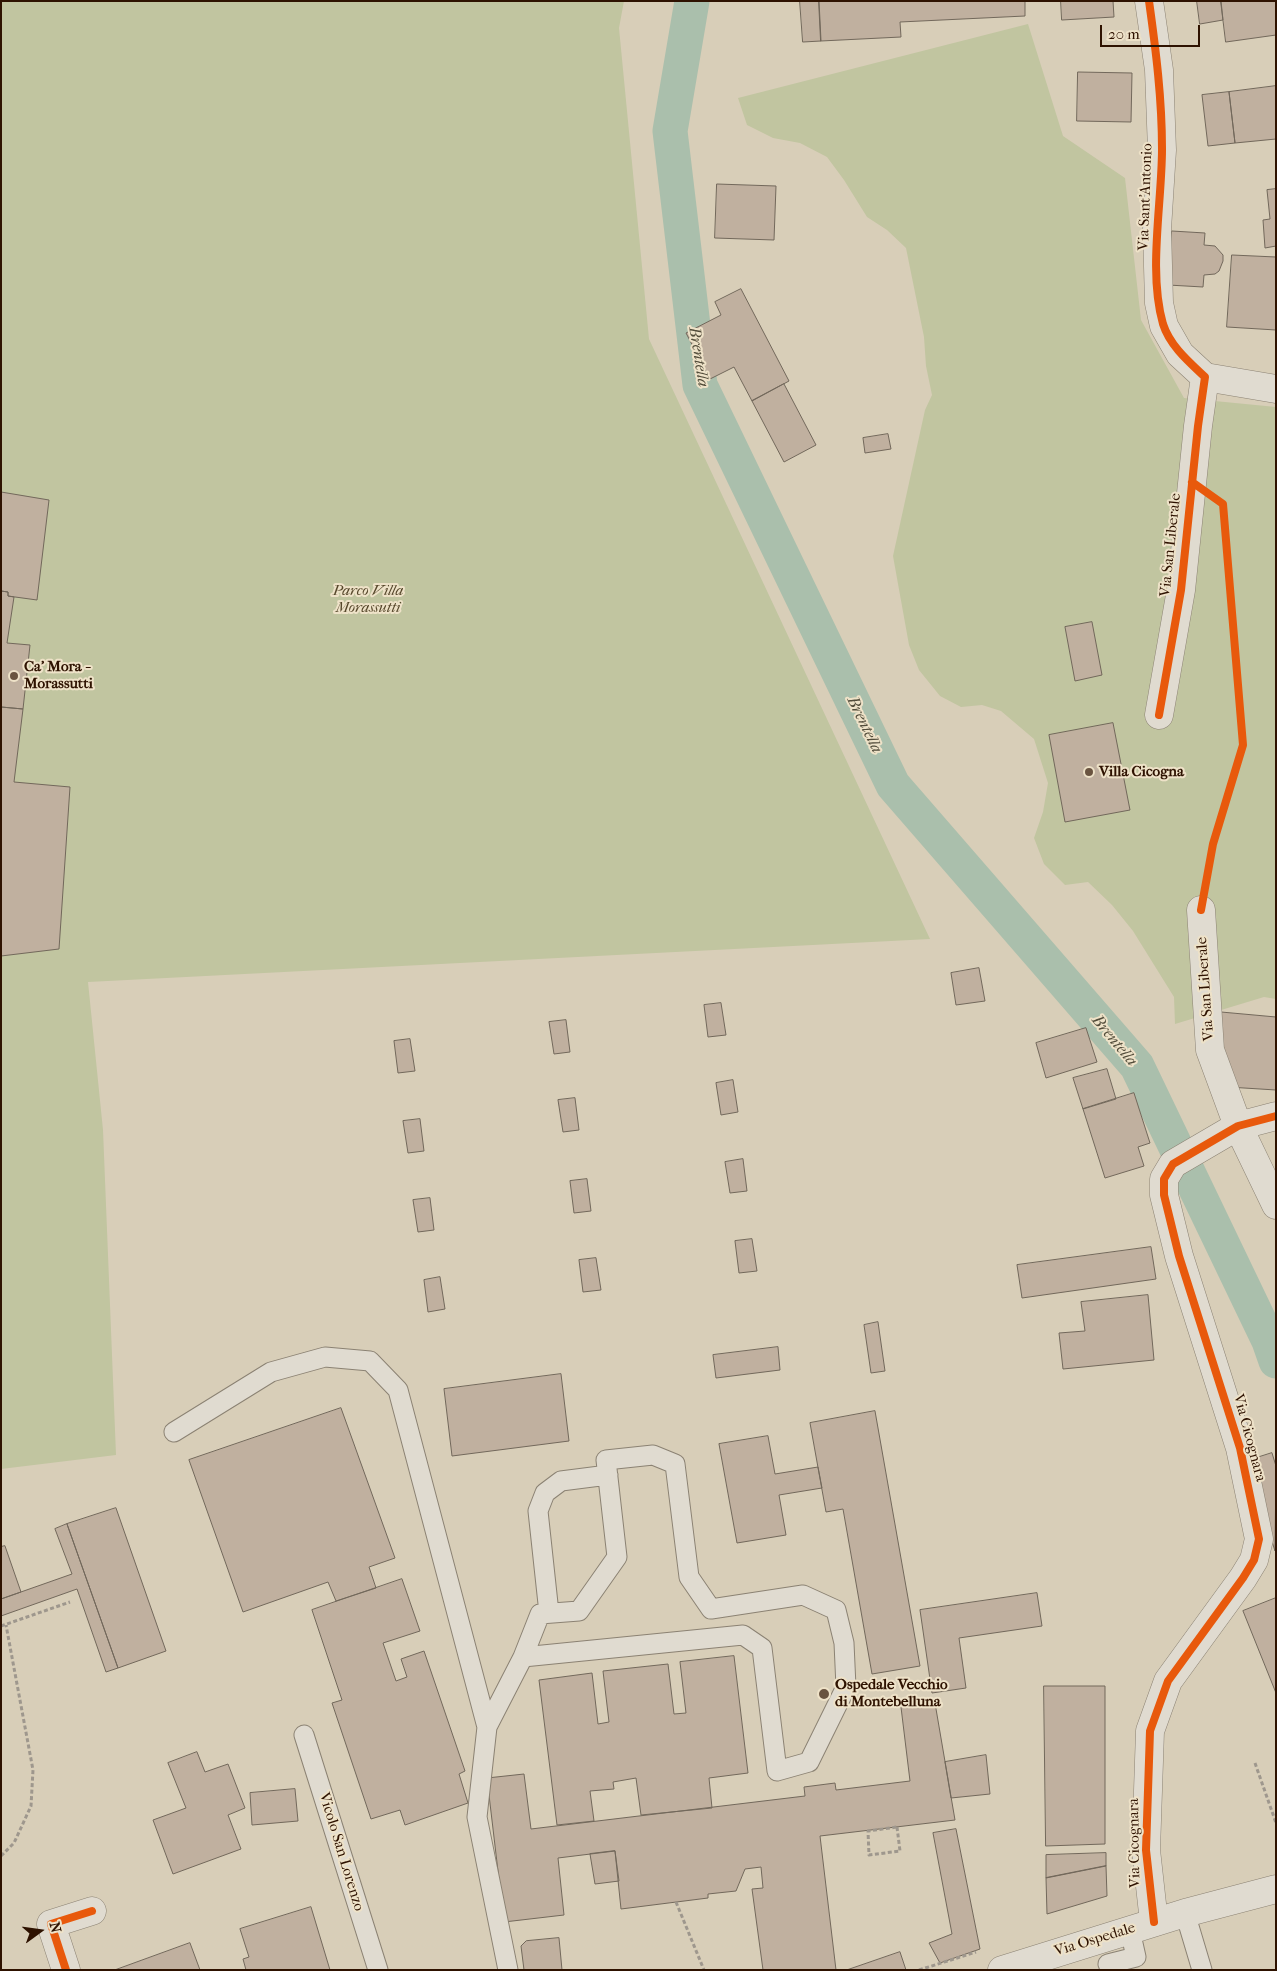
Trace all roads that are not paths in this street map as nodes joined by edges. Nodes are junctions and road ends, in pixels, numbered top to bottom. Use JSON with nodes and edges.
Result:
{"nodes":[{"id":1,"x":1149,"y":1,"type":"edge"},
{"id":2,"x":1205,"y":377,"type":"junction"},
{"id":3,"x":1276,"y":389,"type":"edge"},
{"id":4,"x":1159,"y":715,"type":"dead end"},
{"id":5,"x":1201,"y":910,"type":"dead end"},
{"id":6,"x":1276,"y":1116,"type":"edge"},
{"id":7,"x":1238,"y":1126,"type":"junction"},
{"id":8,"x":1276,"y":1205,"type":"edge"},
{"id":9,"x":174,"y":1432,"type":"dead end"},
{"id":10,"x":608,"y":1475,"type":"junction"},
{"id":11,"x":727,"y":1607,"type":"junction"},
{"id":12,"x":550,"y":1614,"type":"junction"},
{"id":13,"x":729,"y":1636,"type":"junction"},
{"id":14,"x":524,"y":1657,"type":"junction"},
{"id":15,"x":487,"y":1727,"type":"junction"},
{"id":16,"x":304,"y":1735,"type":"dead end"},
{"id":17,"x":1276,"y":1888,"type":"edge"},
{"id":18,"x":92,"y":1911,"type":"dead end"},
{"id":19,"x":1185,"y":1913,"type":"junction"},
{"id":20,"x":1142,"y":1926,"type":"junction"},
{"id":21,"x":1108,"y":1964,"type":"dead end"},
{"id":22,"x":66,"y":1970,"type":"edge"},
{"id":23,"x":378,"y":1970,"type":"edge"},
{"id":24,"x":508,"y":1970,"type":"edge"},
{"id":25,"x":1002,"y":1970,"type":"edge"},
{"id":26,"x":1202,"y":1970,"type":"edge"}],
"edges":[{"from":1,"to":2,"type":"street","name":"Via Sant'Antonio"},
{"from":2,"to":3,"type":"street"},
{"from":2,"to":4,"type":"street","name":"Via San Liberale"},
{"from":5,"to":7,"type":"street","name":"Via San Liberale"},
{"from":6,"to":7,"type":"street","name":"Via Cicognara"},
{"from":7,"to":8,"type":"street","name":"Via San Liberale"},
{"from":7,"to":20,"type":"street","name":"Via Cicognara"},
{"from":9,"to":15,"type":"lane"},
{"from":10,"to":11,"type":"lane"},
{"from":10,"to":12,"type":"lane"},
{"from":10,"to":12,"type":"lane"},
{"from":11,"to":13,"type":"lane"},
{"from":11,"to":13,"type":"lane"},
{"from":12,"to":14,"type":"lane"},
{"from":13,"to":14,"type":"lane"},
{"from":14,"to":15,"type":"lane"},
{"from":15,"to":24,"type":"lane"},
{"from":16,"to":23,"type":"lane","name":"Vicolo San Lorenzo"},
{"from":17,"to":19,"type":"street","name":"Via Ospedale"},
{"from":18,"to":22,"type":"street"},
{"from":19,"to":20,"type":"street","name":"Via Ospedale"},
{"from":19,"to":26,"type":"lane"},
{"from":20,"to":21,"type":"lane"},
{"from":20,"to":25,"type":"street","name":"Via Ospedale"}]}
